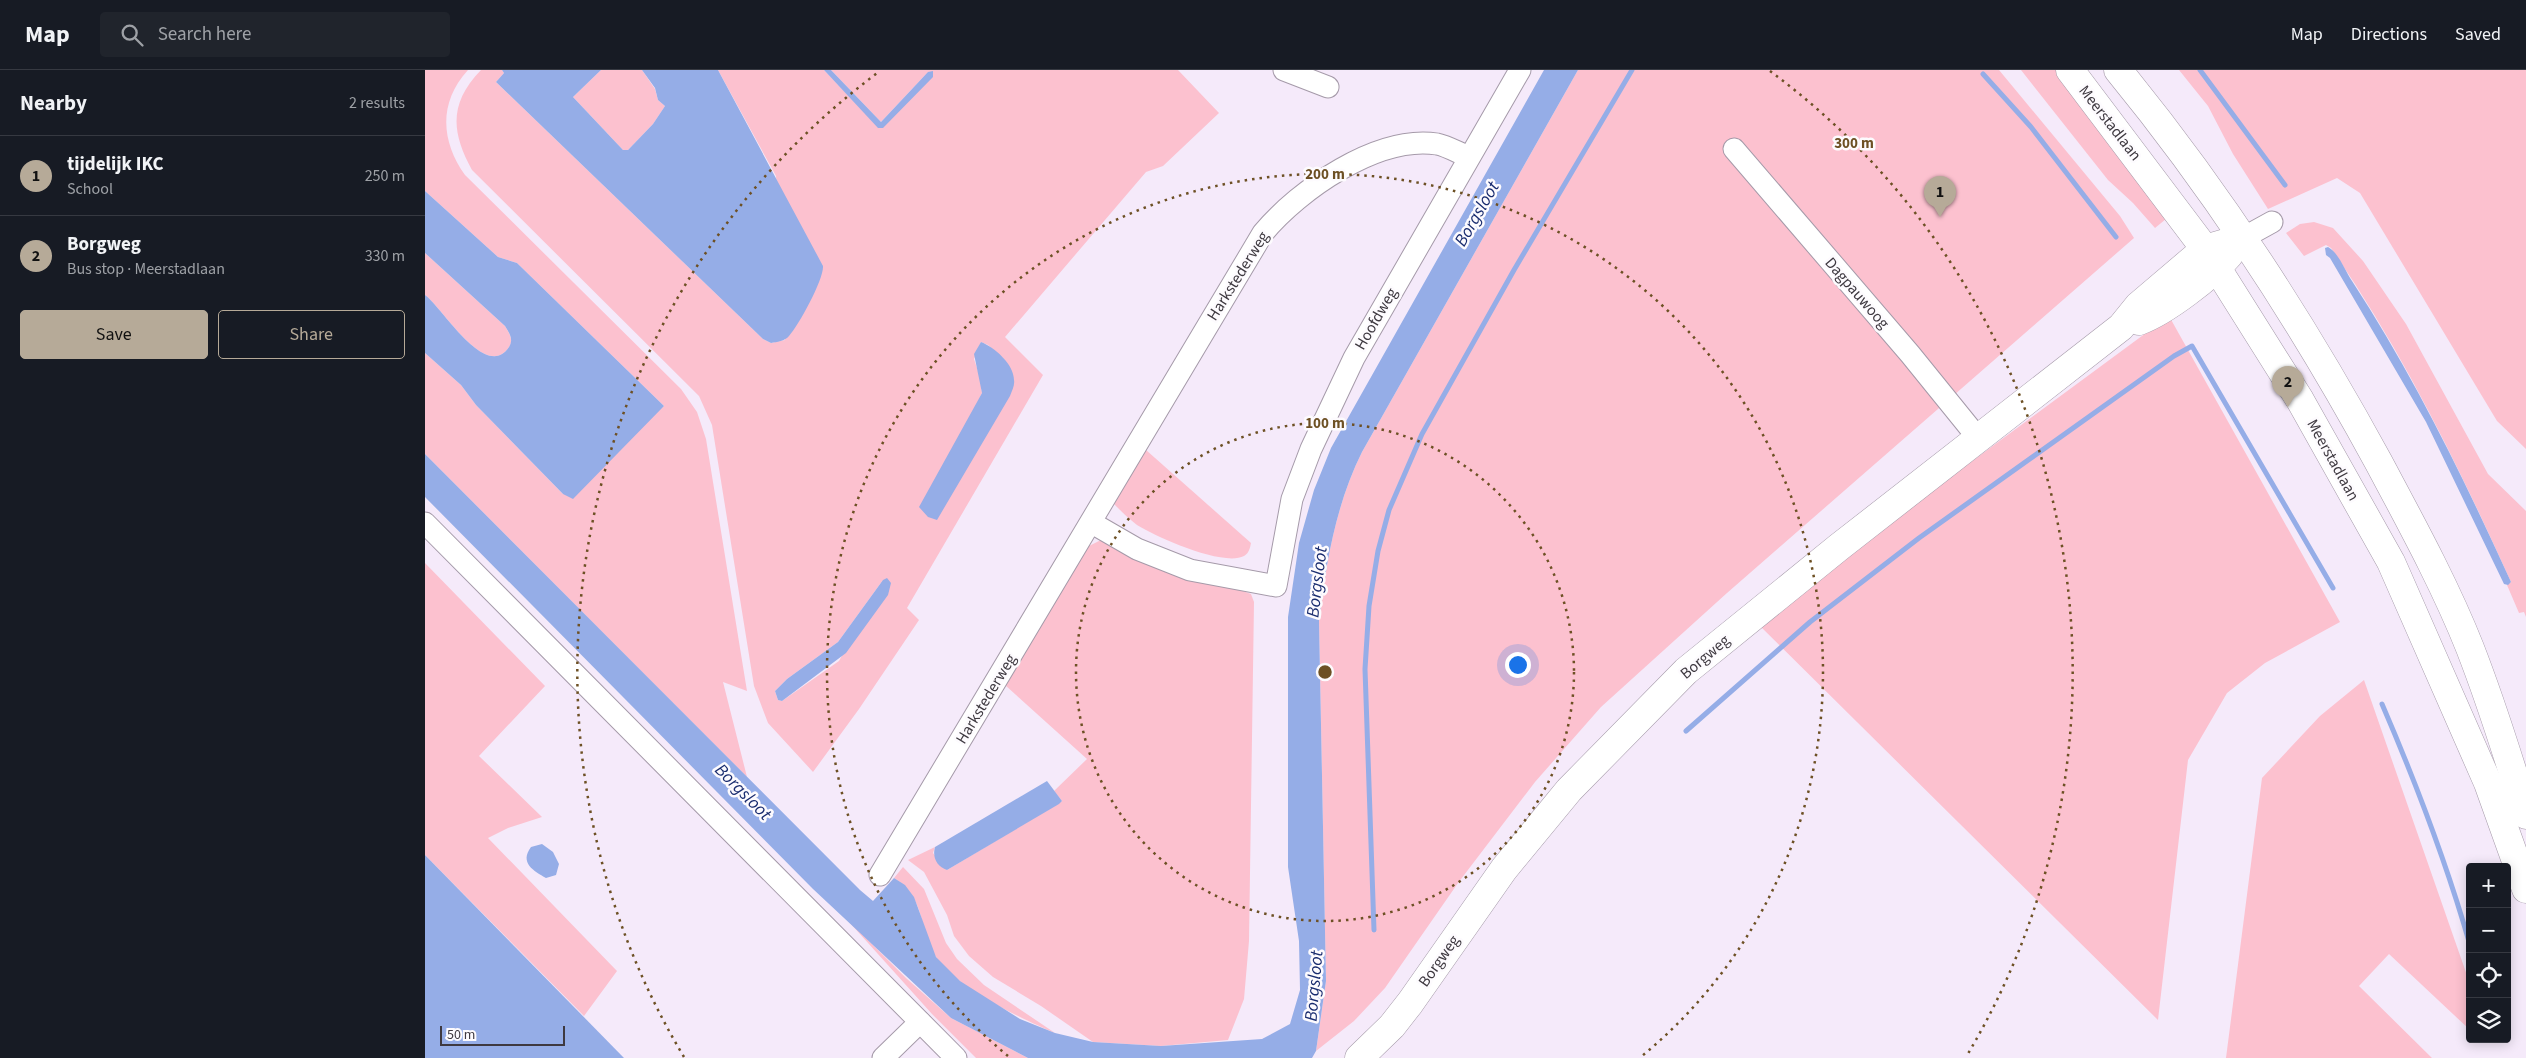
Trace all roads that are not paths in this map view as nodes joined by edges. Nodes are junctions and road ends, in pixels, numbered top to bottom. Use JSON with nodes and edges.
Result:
{"nodes":[{"id":1,"x":1284,"y":70,"type":"edge"},
{"id":2,"x":1519,"y":70,"type":"edge"},
{"id":3,"x":2070,"y":70,"type":"edge"},
{"id":4,"x":2118,"y":70,"type":"edge"},
{"id":5,"x":1327,"y":87,"type":"dead end"},
{"id":6,"x":1734,"y":149,"type":"dead end"},
{"id":7,"x":1469,"y":157,"type":"junction"},
{"id":8,"x":2272,"y":222,"type":"dead end"},
{"id":9,"x":2243,"y":238,"type":"junction"},
{"id":10,"x":2211,"y":259,"type":"junction"},
{"id":11,"x":1978,"y":438,"type":"junction"},
{"id":12,"x":1092,"y":523,"type":"junction"},
{"id":13,"x":425,"y":524,"type":"edge"},
{"id":14,"x":2526,"y":815,"type":"edge"},
{"id":15,"x":880,"y":876,"type":"dead end"},
{"id":16,"x":2526,"y":889,"type":"edge"},
{"id":17,"x":921,"y":1022,"type":"junction"},
{"id":18,"x":883,"y":1058,"type":"edge"},
{"id":19,"x":956,"y":1058,"type":"edge"},
{"id":20,"x":1359,"y":1058,"type":"edge"}],
"edges":[{"from":1,"to":5,"type":"street"},
{"from":2,"to":7,"type":"street","name":"Hoofdweg"},
{"from":3,"to":10,"type":"main road","name":"Meerstadlaan"},
{"from":4,"to":9,"type":"main road"},
{"from":6,"to":11,"type":"street","name":"Dagpauwoog"},
{"from":7,"to":12,"type":"street","name":"Harkstederweg"},
{"from":7,"to":12,"type":"street","name":"Hoofdweg"},
{"from":8,"to":9,"type":"street"},
{"from":9,"to":10,"type":"main road","name":"Borgweg"},
{"from":9,"to":14,"type":"main road"},
{"from":10,"to":11,"type":"main road","name":"Borgweg"},
{"from":10,"to":16,"type":"main road","name":"Meerstadlaan"},
{"from":11,"to":20,"type":"main road","name":"Borgweg"},
{"from":12,"to":15,"type":"street","name":"Harkstederweg"},
{"from":13,"to":17,"type":"street"},
{"from":17,"to":18,"type":"street"},
{"from":17,"to":19,"type":"street"}]}
